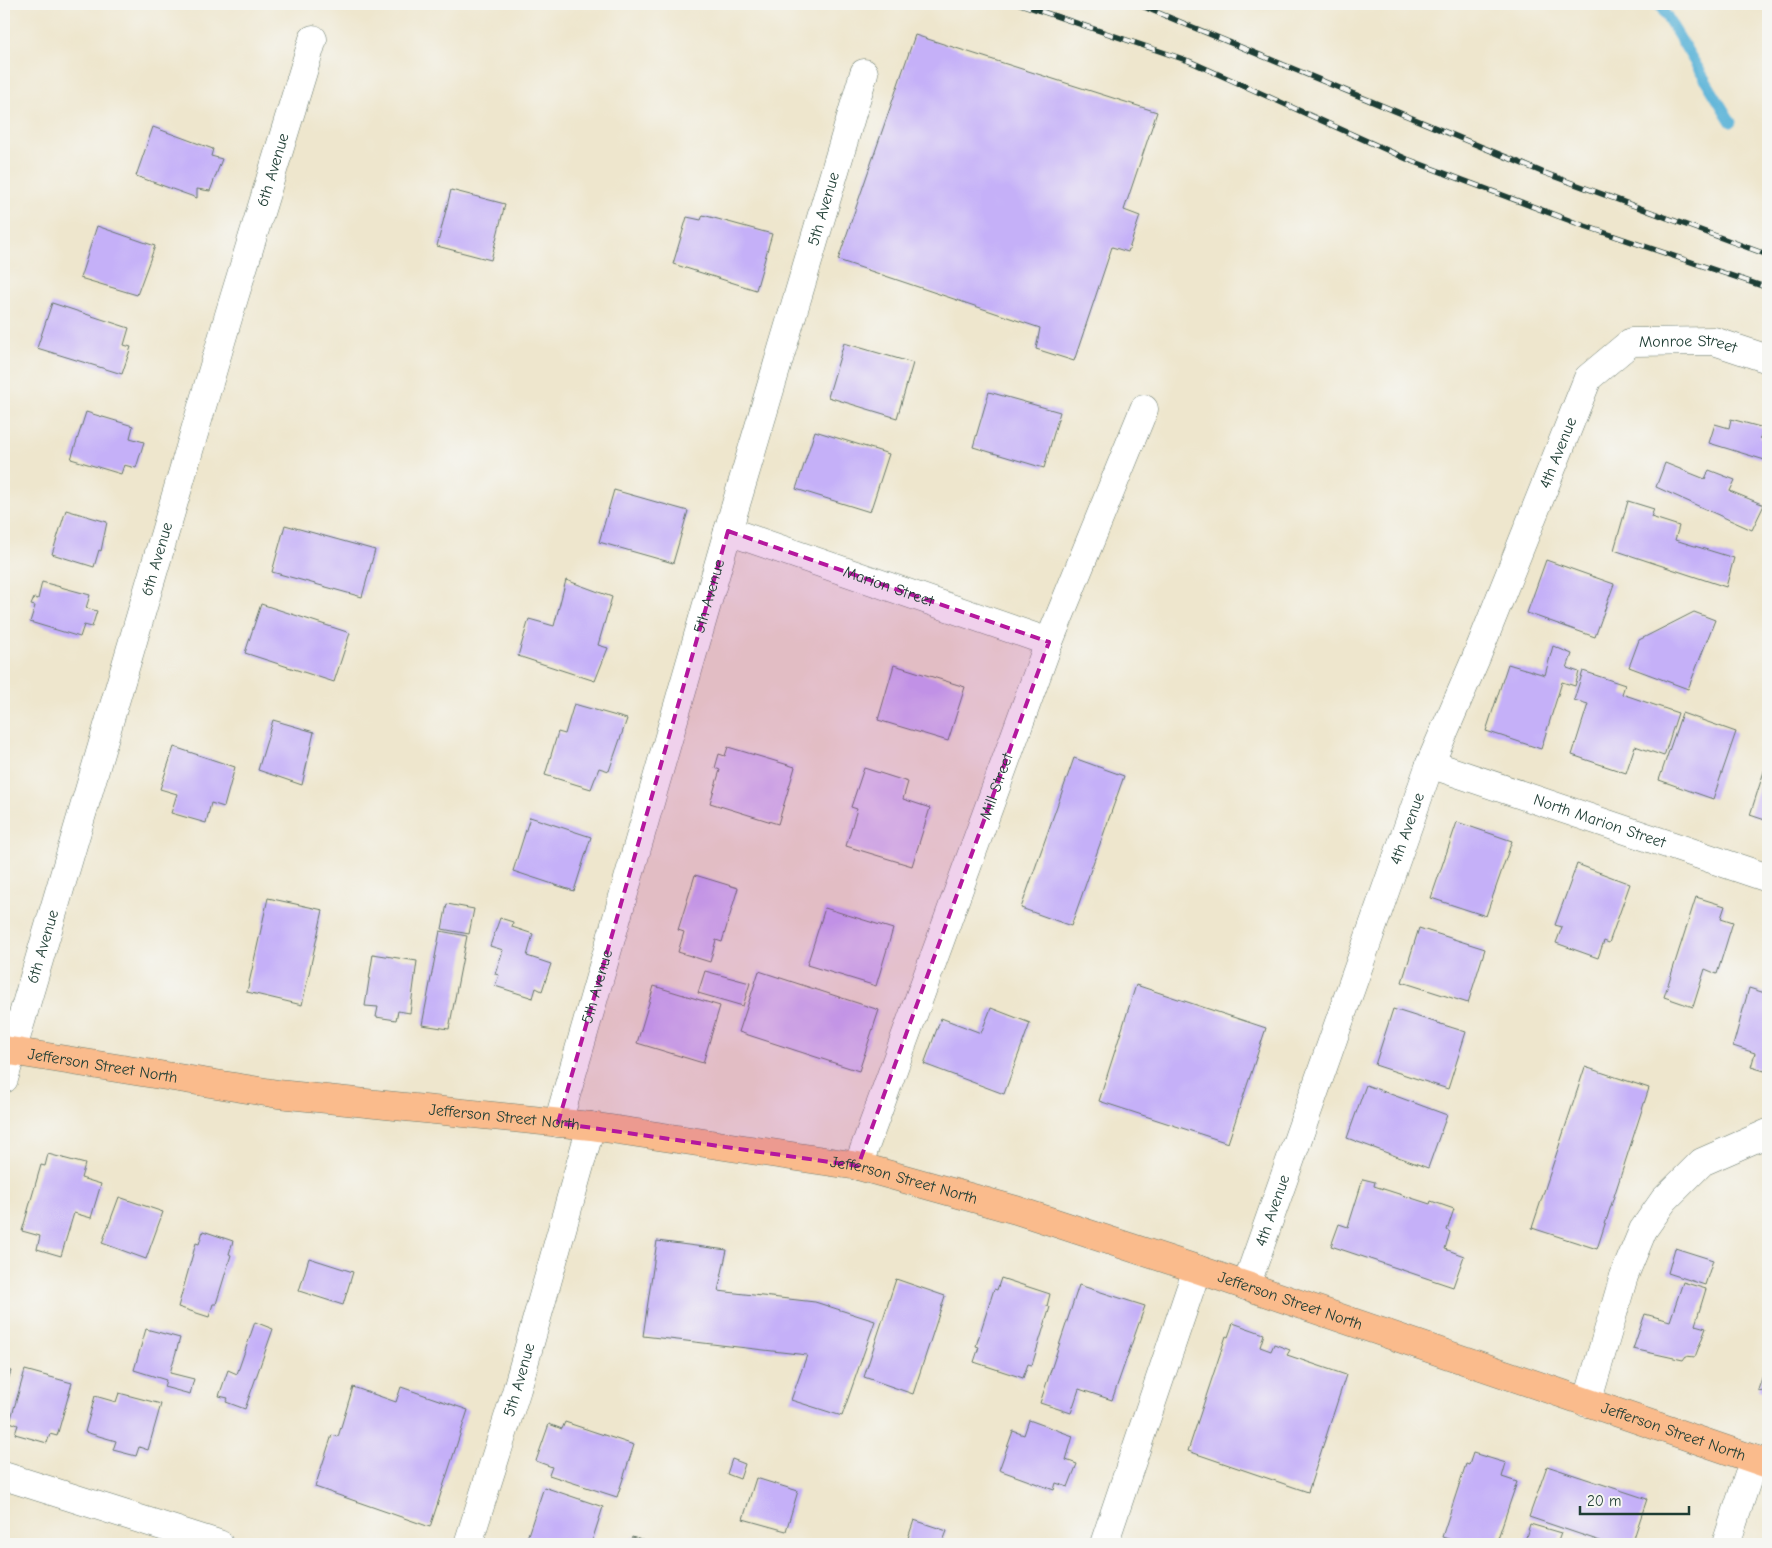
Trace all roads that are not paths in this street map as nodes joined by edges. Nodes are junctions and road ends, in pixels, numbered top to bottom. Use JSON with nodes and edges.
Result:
{"nodes":[{"id":1,"x":313,"y":39,"type":"dead end"},
{"id":2,"x":864,"y":73,"type":"dead end"},
{"id":3,"x":1768,"y":359,"type":"edge"},
{"id":4,"x":1588,"y":378,"type":"joint"},
{"id":5,"x":1144,"y":409,"type":"dead end"},
{"id":6,"x":728,"y":531,"type":"junction"},
{"id":7,"x":1049,"y":642,"type":"junction"},
{"id":8,"x":1430,"y":764,"type":"junction"},
{"id":9,"x":1768,"y":878,"type":"edge"},
{"id":10,"x":8,"y":1051,"type":"edge"},
{"id":11,"x":4,"y":1079,"type":"edge"},
{"id":12,"x":558,"y":1123,"type":"junction"},
{"id":13,"x":591,"y":1126,"type":"junction"},
{"id":14,"x":1768,"y":1133,"type":"edge"},
{"id":15,"x":858,"y":1166,"type":"junction"},
{"id":16,"x":1197,"y":1269,"type":"junction"},
{"id":17,"x":1246,"y":1286,"type":"junction"},
{"id":18,"x":1586,"y":1403,"type":"junction"},
{"id":19,"x":1761,"y":1462,"type":"edge"},
{"id":20,"x":4,"y":1476,"type":"edge"},
{"id":21,"x":219,"y":1544,"type":"edge"},
{"id":22,"x":468,"y":1544,"type":"edge"},
{"id":23,"x":1104,"y":1544,"type":"edge"},
{"id":24,"x":1726,"y":1544,"type":"edge"}],
"edges":[{"from":1,"to":10,"type":"street","name":"6th Avenue"},
{"from":2,"to":6,"type":"street","name":"5th Avenue"},
{"from":3,"to":4,"type":"street","name":"Monroe Street"},
{"from":4,"to":8,"type":"street","name":"4th Avenue"},
{"from":5,"to":7,"type":"street","name":"Mill Street"},
{"from":6,"to":7,"type":"street","name":"Marion Street"},
{"from":6,"to":12,"type":"street","name":"5th Avenue"},
{"from":7,"to":15,"type":"street","name":"Mill Street"},
{"from":8,"to":9,"type":"street","name":"North Marion Street"},
{"from":8,"to":17,"type":"street","name":"4th Avenue"},
{"from":10,"to":11,"type":"street","name":"6th Avenue"},
{"from":10,"to":12,"type":"main road","name":"Jefferson Street North"},
{"from":12,"to":13,"type":"main road","name":"Jefferson Street North"},
{"from":13,"to":15,"type":"main road","name":"Jefferson Street North"},
{"from":13,"to":22,"type":"street","name":"5th Avenue"},
{"from":14,"to":18,"type":"street"},
{"from":15,"to":16,"type":"main road","name":"Jefferson Street North"},
{"from":16,"to":17,"type":"main road","name":"Jefferson Street North"},
{"from":16,"to":23,"type":"street"},
{"from":17,"to":18,"type":"main road","name":"Jefferson Street North"},
{"from":18,"to":19,"type":"main road","name":"Jefferson Street North"},
{"from":19,"to":24,"type":"street"},
{"from":20,"to":21,"type":"street"}]}
